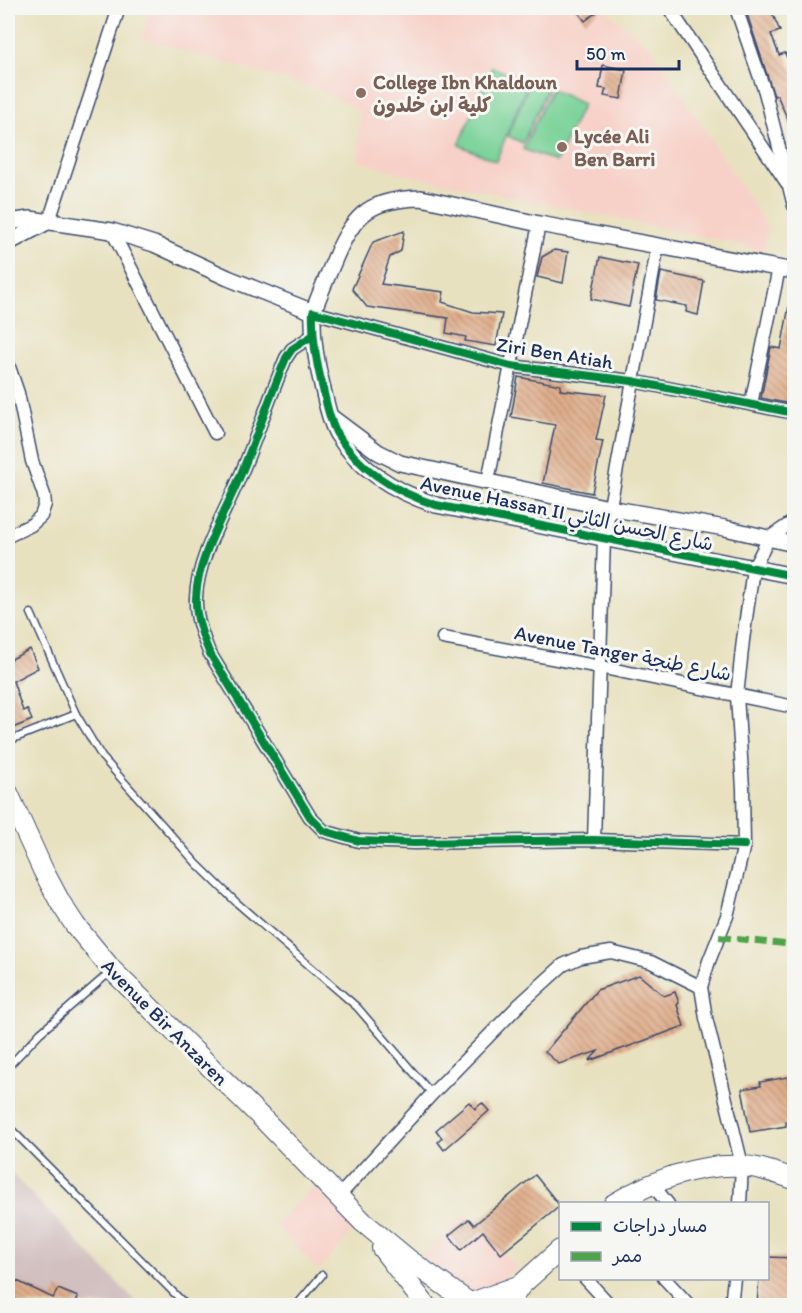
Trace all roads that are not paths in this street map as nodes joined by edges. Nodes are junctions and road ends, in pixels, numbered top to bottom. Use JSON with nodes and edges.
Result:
{"nodes":[{"id":1,"x":119,"y":8,"type":"edge"},
{"id":2,"x":669,"y":8,"type":"edge"},
{"id":3,"x":736,"y":8,"type":"edge"},
{"id":4,"x":789,"y":186,"type":"junction"},
{"id":5,"x":795,"y":206,"type":"edge"},
{"id":6,"x":49,"y":221,"type":"junction"},
{"id":7,"x":8,"y":222,"type":"edge"},
{"id":8,"x":539,"y":224,"type":"junction"},
{"id":9,"x":112,"y":231,"type":"junction"},
{"id":10,"x":8,"y":243,"type":"edge"},
{"id":11,"x":658,"y":245,"type":"junction"},
{"id":12,"x":779,"y":268,"type":"junction"},
{"id":13,"x":795,"y":271,"type":"edge"},
{"id":14,"x":313,"y":312,"type":"junction"},
{"id":15,"x":312,"y":336,"type":"junction"},
{"id":16,"x":8,"y":364,"type":"edge"},
{"id":17,"x":511,"y":366,"type":"junction"},
{"id":18,"x":632,"y":381,"type":"junction"},
{"id":19,"x":751,"y":404,"type":"junction"},
{"id":20,"x":795,"y":413,"type":"edge"},
{"id":21,"x":330,"y":416,"type":"junction"},
{"id":22,"x":215,"y":433,"type":"dead end"},
{"id":23,"x":488,"y":481,"type":"junction"},
{"id":24,"x":609,"y":508,"type":"junction"},
{"id":25,"x":795,"y":521,"type":"edge"},
{"id":26,"x":8,"y":536,"type":"edge"},
{"id":27,"x":770,"y":538,"type":"junction"},
{"id":28,"x":604,"y":539,"type":"junction"},
{"id":29,"x":795,"y":544,"type":"edge"},
{"id":30,"x":753,"y":569,"type":"junction"},
{"id":31,"x":795,"y":576,"type":"edge"},
{"id":32,"x":31,"y":613,"type":"dead end"},
{"id":33,"x":443,"y":638,"type":"dead end"},
{"id":34,"x":600,"y":667,"type":"junction"},
{"id":35,"x":737,"y":696,"type":"junction"},
{"id":36,"x":795,"y":707,"type":"edge"},
{"id":37,"x":76,"y":714,"type":"junction"},
{"id":38,"x":8,"y":741,"type":"edge"},
{"id":39,"x":8,"y":793,"type":"edge"},
{"id":40,"x":594,"y":840,"type":"junction"},
{"id":41,"x":744,"y":846,"type":"junction"},
{"id":42,"x":112,"y":970,"type":"junction"},
{"id":43,"x":701,"y":987,"type":"junction"},
{"id":44,"x":8,"y":1067,"type":"edge"},
{"id":45,"x":432,"y":1094,"type":"junction"},
{"id":46,"x":8,"y":1126,"type":"edge"},
{"id":47,"x":742,"y":1165,"type":"junction"},
{"id":48,"x":795,"y":1179,"type":"edge"},
{"id":49,"x":651,"y":1183,"type":"junction"},
{"id":50,"x":338,"y":1197,"type":"junction"},
{"id":51,"x":616,"y":1202,"type":"edge"},
{"id":52,"x":667,"y":1202,"type":"edge"},
{"id":53,"x":740,"y":1202,"type":"edge"},
{"id":54,"x":363,"y":1222,"type":"junction"},
{"id":55,"x":559,"y":1253,"type":"edge"},
{"id":56,"x":322,"y":1275,"type":"dead end"},
{"id":57,"x":587,"y":1280,"type":"edge"},
{"id":58,"x":666,"y":1280,"type":"edge"},
{"id":59,"x":734,"y":1280,"type":"edge"},
{"id":60,"x":521,"y":1285,"type":"junction"},
{"id":61,"x":470,"y":1304,"type":"edge"},
{"id":62,"x":187,"y":1305,"type":"edge"},
{"id":63,"x":296,"y":1305,"type":"edge"},
{"id":64,"x":426,"y":1305,"type":"edge"},
{"id":65,"x":507,"y":1305,"type":"edge"},
{"id":66,"x":611,"y":1305,"type":"edge"},
{"id":67,"x":690,"y":1305,"type":"edge"},
{"id":68,"x":731,"y":1305,"type":"edge"}],
"edges":[{"from":1,"to":6,"type":"street"},
{"from":2,"to":4,"type":"street"},
{"from":3,"to":4,"type":"street"},
{"from":4,"to":5,"type":"street"},
{"from":6,"to":7,"type":"street"},
{"from":6,"to":9,"type":"street"},
{"from":6,"to":10,"type":"street"},
{"from":8,"to":11,"type":"street"},
{"from":8,"to":14,"type":"street"},
{"from":8,"to":17,"type":"street"},
{"from":9,"to":14,"type":"street"},
{"from":9,"to":22,"type":"street"},
{"from":11,"to":12,"type":"street"},
{"from":11,"to":18,"type":"street"},
{"from":12,"to":13,"type":"street"},
{"from":12,"to":19,"type":"street"},
{"from":14,"to":15,"type":"street","name":"Avenue Hassan II شارع الحسن الثاني"},
{"from":14,"to":17,"type":"street","name":"Ziri Ben Atiah"},
{"from":15,"to":21,"type":"street","name":"Avenue Hassan II شارع الحسن الثاني"},
{"from":15,"to":40,"type":"street"},
{"from":16,"to":26,"type":"street"},
{"from":17,"to":18,"type":"street","name":"Ziri Ben Atiah"},
{"from":17,"to":23,"type":"street"},
{"from":18,"to":19,"type":"street","name":"Ziri Ben Atiah"},
{"from":18,"to":24,"type":"street"},
{"from":19,"to":20,"type":"street","name":"Ziri Ben Atiah"},
{"from":21,"to":23,"type":"street","name":"Avenue Hassan II شارع الحسن الثاني"},
{"from":21,"to":28,"type":"street","name":"Avenue Hassan II شارع الحسن الثاني"},
{"from":23,"to":24,"type":"street","name":"Avenue Hassan II شارع الحسن الثاني"},
{"from":24,"to":27,"type":"street","name":"Avenue Hassan II شارع الحسن الثاني"},
{"from":24,"to":28,"type":"street"},
{"from":25,"to":27,"type":"street"},
{"from":27,"to":29,"type":"street","name":"Avenue Hassan II شارع الحسن الثاني"},
{"from":27,"to":30,"type":"street"},
{"from":28,"to":30,"type":"street","name":"Avenue Hassan II شارع الحسن الثاني"},
{"from":28,"to":34,"type":"street"},
{"from":30,"to":31,"type":"street","name":"Avenue Hassan II شارع الحسن الثاني"},
{"from":30,"to":35,"type":"street"},
{"from":32,"to":37,"type":"lane"},
{"from":33,"to":34,"type":"street","name":"Avenue Tanger شارع طنجة"},
{"from":34,"to":35,"type":"street","name":"Avenue Tanger شارع طنجة"},
{"from":34,"to":40,"type":"street"},
{"from":35,"to":36,"type":"street","name":"Avenue Tanger شارع طنجة"},
{"from":35,"to":41,"type":"street"},
{"from":37,"to":38,"type":"lane"},
{"from":37,"to":45,"type":"lane"},
{"from":39,"to":42,"type":"main road","name":"Avenue Bir Anzaren"},
{"from":40,"to":41,"type":"street"},
{"from":41,"to":43,"type":"street"},
{"from":42,"to":44,"type":"lane"},
{"from":42,"to":50,"type":"main road","name":"Avenue Bir Anzaren"},
{"from":43,"to":45,"type":"street"},
{"from":43,"to":47,"type":"street"},
{"from":45,"to":50,"type":"street"},
{"from":46,"to":62,"type":"lane"},
{"from":47,"to":48,"type":"main road"},
{"from":47,"to":49,"type":"main road"},
{"from":47,"to":53,"type":"street"},
{"from":49,"to":51,"type":"main road"},
{"from":49,"to":52,"type":"street"},
{"from":50,"to":54,"type":"main road","name":"Avenue Bir Anzaren"},
{"from":54,"to":61,"type":"main road","name":"Avenue Bir Anzaren"},
{"from":54,"to":64,"type":"main road","name":"Avenue Bir Anzaren"},
{"from":55,"to":60,"type":"main road"},
{"from":56,"to":63,"type":"lane"},
{"from":57,"to":66,"type":"street"},
{"from":58,"to":67,"type":"street"},
{"from":59,"to":68,"type":"street"},
{"from":60,"to":61,"type":"main road"},
{"from":60,"to":65,"type":"main road"}]}
